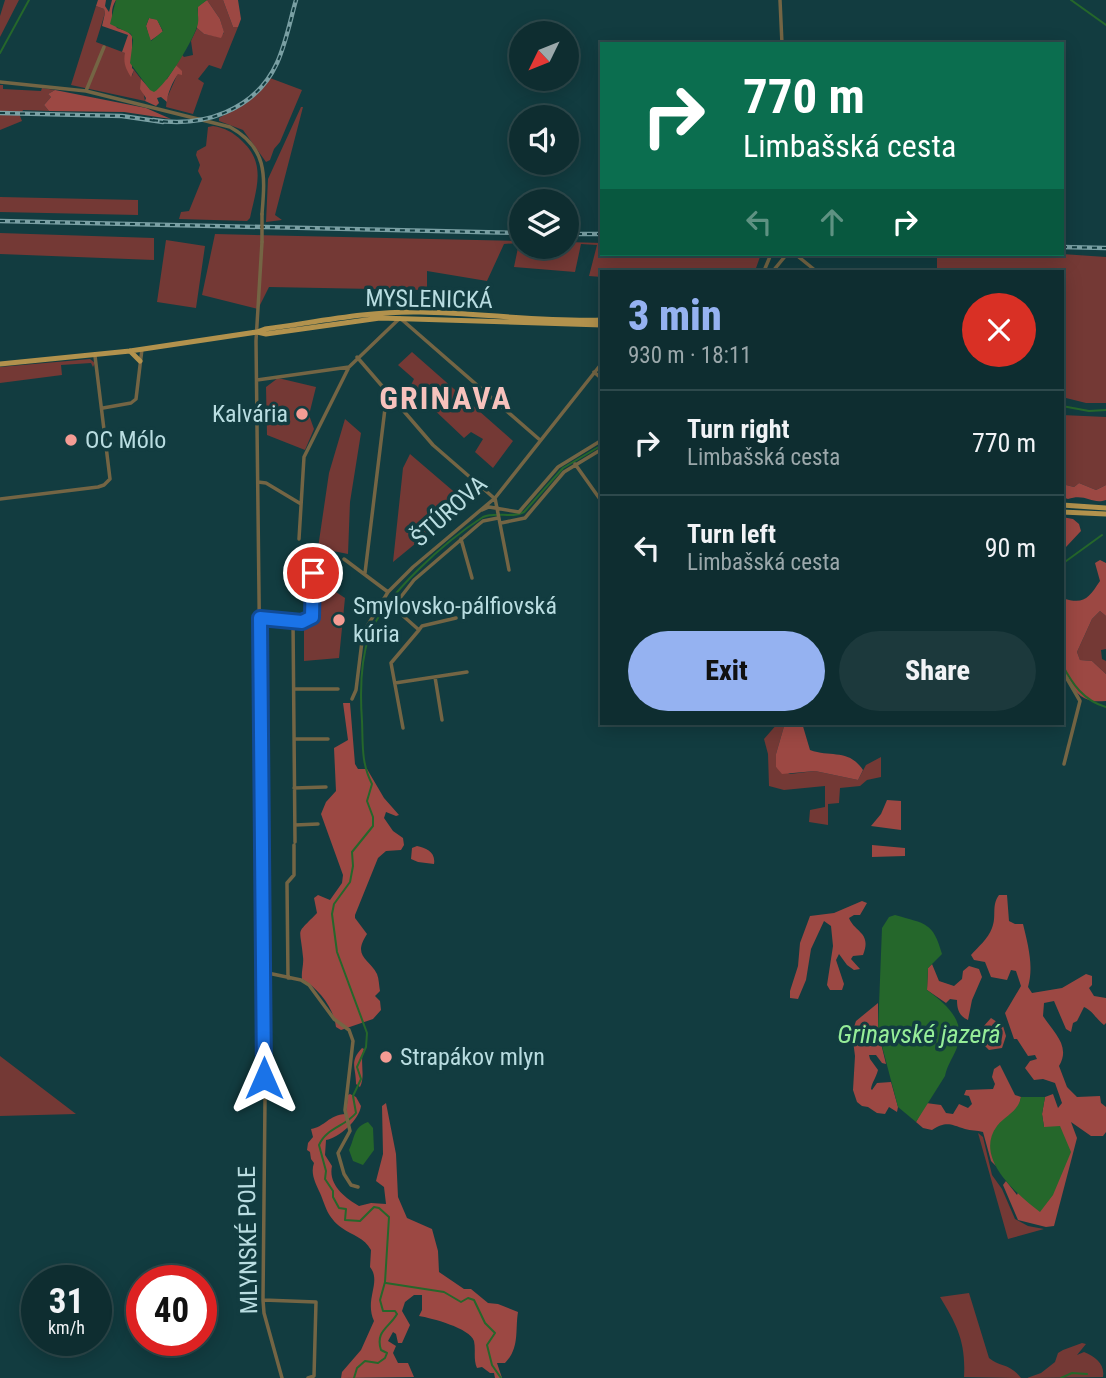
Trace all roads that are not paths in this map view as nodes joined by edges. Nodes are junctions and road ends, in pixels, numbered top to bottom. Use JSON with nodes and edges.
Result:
{"nodes":[{"id":1,"x":780,"y":0,"type":"edge"},
{"id":2,"x":782,"y":42,"type":"edge"},
{"id":3,"x":104,"y":47,"type":"dead end"},
{"id":4,"x":0,"y":82,"type":"edge"},
{"id":5,"x":86,"y":91,"type":"junction"},
{"id":6,"x":785,"y":256,"type":"edge"},
{"id":7,"x":797,"y":256,"type":"edge"},
{"id":8,"x":774,"y":270,"type":"edge"},
{"id":9,"x":815,"y":270,"type":"edge"},
{"id":10,"x":400,"y":318,"type":"junction"},
{"id":11,"x":600,"y":322,"type":"edge"},
{"id":12,"x":600,"y":322,"type":"edge"},
{"id":13,"x":257,"y":332,"type":"junction"},
{"id":14,"x":142,"y":349,"type":"junction"},
{"id":15,"x":149,"y":349,"type":"junction"},
{"id":16,"x":130,"y":351,"type":"junction"},
{"id":17,"x":95,"y":354,"type":"junction"},
{"id":18,"x":357,"y":356,"type":"junction"},
{"id":19,"x":140,"y":359,"type":"junction"},
{"id":20,"x":0,"y":364,"type":"edge"},
{"id":21,"x":600,"y":365,"type":"edge"},
{"id":22,"x":349,"y":367,"type":"junction"},
{"id":23,"x":594,"y":372,"type":"junction"},
{"id":24,"x":600,"y":377,"type":"edge"},
{"id":25,"x":257,"y":380,"type":"junction"},
{"id":26,"x":387,"y":392,"type":"junction"},
{"id":27,"x":103,"y":408,"type":"junction"},
{"id":28,"x":540,"y":440,"type":"junction"},
{"id":29,"x":600,"y":441,"type":"edge"},
{"id":30,"x":600,"y":450,"type":"edge"},
{"id":31,"x":575,"y":464,"type":"junction"},
{"id":32,"x":258,"y":482,"type":"junction"},
{"id":33,"x":495,"y":498,"type":"junction"},
{"id":34,"x":0,"y":499,"type":"edge"},
{"id":35,"x":600,"y":499,"type":"edge"},
{"id":36,"x":301,"y":504,"type":"junction"},
{"id":37,"x":1064,"y":505,"type":"edge"},
{"id":38,"x":1106,"y":508,"type":"edge"},
{"id":39,"x":496,"y":509,"type":"junction"},
{"id":40,"x":480,"y":511,"type":"junction"},
{"id":41,"x":1064,"y":512,"type":"edge"},
{"id":42,"x":1106,"y":514,"type":"edge"},
{"id":43,"x":498,"y":518,"type":"junction"},
{"id":44,"x":501,"y":523,"type":"junction"},
{"id":45,"x":299,"y":539,"type":"dead end"},
{"id":46,"x":461,"y":539,"type":"junction"},
{"id":47,"x":344,"y":559,"type":"dead end"},
{"id":48,"x":509,"y":570,"type":"dead end"},
{"id":49,"x":313,"y":573,"type":"dead end"},
{"id":50,"x":365,"y":573,"type":"junction"},
{"id":51,"x":472,"y":578,"type":"dead end"},
{"id":52,"x":388,"y":592,"type":"junction"},
{"id":53,"x":260,"y":618,"type":"junction"},
{"id":54,"x":456,"y":618,"type":"dead end"},
{"id":55,"x":292,"y":621,"type":"junction"},
{"id":56,"x":419,"y":630,"type":"junction"},
{"id":57,"x":467,"y":672,"type":"dead end"},
{"id":58,"x":1064,"y":673,"type":"edge"},
{"id":59,"x":435,"y":677,"type":"junction"},
{"id":60,"x":395,"y":683,"type":"junction"},
{"id":61,"x":294,"y":689,"type":"junction"},
{"id":62,"x":338,"y":689,"type":"dead end"},
{"id":63,"x":352,"y":699,"type":"dead end"},
{"id":64,"x":442,"y":720,"type":"dead end"},
{"id":65,"x":403,"y":728,"type":"dead end"},
{"id":66,"x":294,"y":739,"type":"junction"},
{"id":67,"x":328,"y":739,"type":"dead end"},
{"id":68,"x":1063,"y":764,"type":"dead end"},
{"id":69,"x":294,"y":788,"type":"junction"},
{"id":70,"x":326,"y":788,"type":"dead end"},
{"id":71,"x":318,"y":824,"type":"dead end"},
{"id":72,"x":295,"y":825,"type":"junction"},
{"id":73,"x":263,"y":972,"type":"junction"},
{"id":74,"x":288,"y":978,"type":"junction"},
{"id":75,"x":358,"y":1187,"type":"dead end"},
{"id":76,"x":263,"y":1300,"type":"junction"},
{"id":77,"x":282,"y":1378,"type":"edge"},
{"id":78,"x":308,"y":1378,"type":"edge"}],
"edges":[{"from":1,"to":2,"type":"street"},
{"from":3,"to":5,"type":"street"},
{"from":4,"to":5,"type":"street","name":"MLYNSKÉ POLE"},
{"from":5,"to":13,"type":"street","name":"MLYNSKÉ POLE","bridge":true},
{"from":6,"to":8,"type":"street"},
{"from":7,"to":9,"type":"street"},
{"from":10,"to":12,"type":"main road","name":"MYSLENICKÁ"},
{"from":10,"to":13,"type":"main road","name":"MYSLENICKÁ"},
{"from":10,"to":18,"type":"street"},
{"from":10,"to":28,"type":"street"},
{"from":11,"to":13,"type":"main road","name":"MYSLENICKÁ"},
{"from":13,"to":15,"type":"main road","name":"MYSLENICKÁ"},
{"from":13,"to":25,"type":"street","name":"MLYNSKÉ POLE"},
{"from":14,"to":15,"type":"main road","name":"MYSLENICKÁ"},
{"from":14,"to":16,"type":"main road","name":"MYSLENICKÁ"},
{"from":14,"to":19,"type":"street"},
{"from":15,"to":19,"type":"main road"},
{"from":16,"to":17,"type":"main road","name":"MYSLENICKÁ"},
{"from":16,"to":19,"type":"main road"},
{"from":17,"to":20,"type":"main road","name":"MYSLENICKÁ"},
{"from":17,"to":27,"type":"street"},
{"from":18,"to":22,"type":"street"},
{"from":18,"to":26,"type":"street"},
{"from":19,"to":27,"type":"street"},
{"from":21,"to":23,"type":"street","name":"ŠTÚROVA"},
{"from":22,"to":25,"type":"street"},
{"from":22,"to":36,"type":"street"},
{"from":23,"to":24,"type":"street"},
{"from":23,"to":28,"type":"street","name":"ŠTÚROVA"},
{"from":25,"to":32,"type":"street","name":"MLYNSKÉ POLE"},
{"from":26,"to":33,"type":"street"},
{"from":26,"to":50,"type":"street"},
{"from":27,"to":34,"type":"street"},
{"from":28,"to":33,"type":"street","name":"ŠTÚROVA"},
{"from":29,"to":39,"type":"street"},
{"from":30,"to":31,"type":"street"},
{"from":31,"to":35,"type":"street"},
{"from":31,"to":44,"type":"street"},
{"from":32,"to":36,"type":"street"},
{"from":32,"to":53,"type":"street","name":"MLYNSKÉ POLE"},
{"from":33,"to":39,"type":"street"},
{"from":33,"to":40,"type":"street","name":"ŠTÚROVA"},
{"from":36,"to":45,"type":"street"},
{"from":37,"to":38,"type":"main road"},
{"from":39,"to":40,"type":"street"},
{"from":39,"to":43,"type":"street"},
{"from":40,"to":52,"type":"street","name":"ŠTÚROVA"},
{"from":41,"to":42,"type":"main road"},
{"from":43,"to":44,"type":"street"},
{"from":43,"to":46,"type":"street"},
{"from":44,"to":48,"type":"street"},
{"from":46,"to":51,"type":"street"},
{"from":46,"to":56,"type":"street"},
{"from":47,"to":50,"type":"street"},
{"from":49,"to":55,"type":"street"},
{"from":50,"to":52,"type":"street"},
{"from":52,"to":63,"type":"street","name":"ŠTÚROVA"},
{"from":53,"to":55,"type":"street"},
{"from":53,"to":73,"type":"street","name":"MLYNSKÉ POLE"},
{"from":54,"to":56,"type":"street"},
{"from":55,"to":61,"type":"street"},
{"from":56,"to":60,"type":"street"},
{"from":57,"to":59,"type":"street"},
{"from":58,"to":68,"type":"street"},
{"from":59,"to":60,"type":"street"},
{"from":59,"to":64,"type":"street"},
{"from":60,"to":65,"type":"street"},
{"from":61,"to":62,"type":"street"},
{"from":61,"to":66,"type":"street"},
{"from":66,"to":67,"type":"street"},
{"from":66,"to":69,"type":"street"},
{"from":69,"to":70,"type":"street"},
{"from":69,"to":72,"type":"street"},
{"from":71,"to":72,"type":"street"},
{"from":72,"to":74,"type":"street"},
{"from":73,"to":74,"type":"street"},
{"from":73,"to":76,"type":"street","name":"MLYNSKÉ POLE"},
{"from":74,"to":75,"type":"street"},
{"from":76,"to":77,"type":"street","name":"MLYNSKÉ POLE"},
{"from":76,"to":78,"type":"street"}]}
